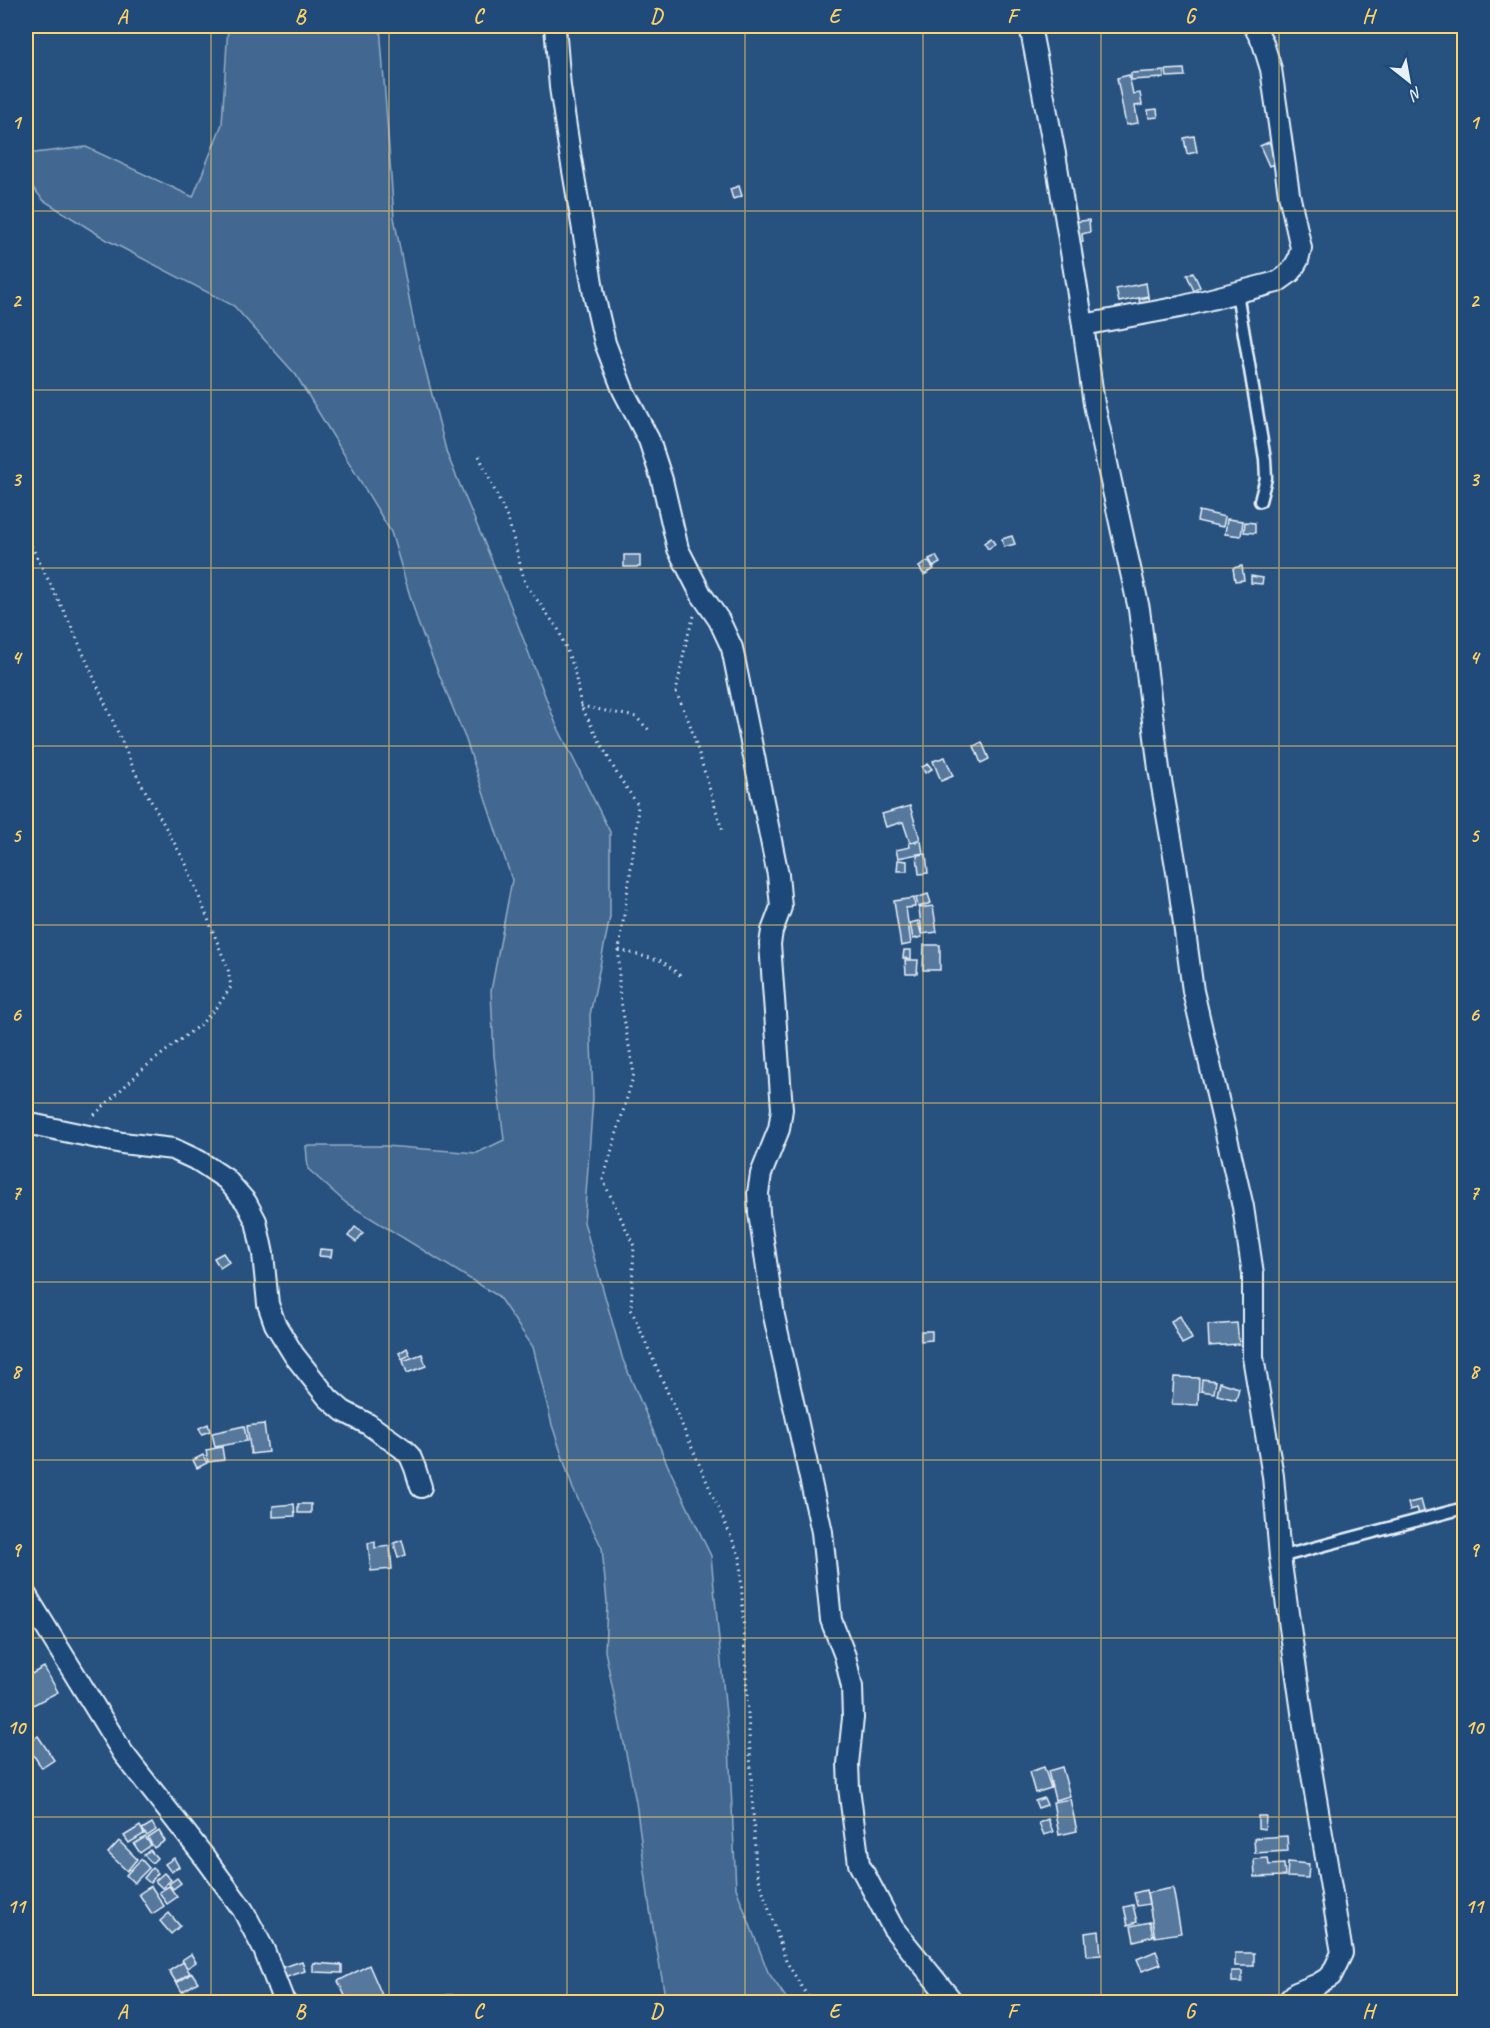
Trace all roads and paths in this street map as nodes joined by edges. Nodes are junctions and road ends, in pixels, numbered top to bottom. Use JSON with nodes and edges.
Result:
{"nodes":[{"id":1,"x":555,"y":26,"type":"edge"},
{"id":2,"x":1030,"y":26,"type":"edge"},
{"id":3,"x":1254,"y":26,"type":"edge"},
{"id":4,"x":1237,"y":293,"type":"junction"},
{"id":5,"x":1083,"y":325,"type":"junction"},
{"id":6,"x":479,"y":456,"type":"dead end"},
{"id":7,"x":1260,"y":501,"type":"dead end"},
{"id":8,"x":26,"y":536,"type":"edge"},
{"id":9,"x":701,"y":594,"type":"junction"},
{"id":10,"x":581,"y":706,"type":"junction"},
{"id":11,"x":649,"y":730,"type":"dead end"},
{"id":12,"x":722,"y":830,"type":"dead end"},
{"id":13,"x":619,"y":950,"type":"junction"},
{"id":14,"x":681,"y":976,"type":"dead end"},
{"id":15,"x":26,"y":1124,"type":"edge"},
{"id":16,"x":70,"y":1133,"type":"junction"},
{"id":17,"x":421,"y":1487,"type":"dead end"},
{"id":18,"x":1464,"y":1508,"type":"edge"},
{"id":19,"x":1280,"y":1557,"type":"junction"},
{"id":20,"x":26,"y":1595,"type":"edge"},
{"id":21,"x":284,"y":2002,"type":"edge"},
{"id":22,"x":811,"y":2002,"type":"edge"},
{"id":23,"x":953,"y":2002,"type":"edge"},
{"id":24,"x":1287,"y":2002,"type":"edge"}],
"edges":[{"from":1,"to":9,"type":"street"},
{"from":2,"to":5,"type":"street"},
{"from":3,"to":4,"type":"street"},
{"from":4,"to":5,"type":"street"},
{"from":4,"to":7,"type":"lane"},
{"from":5,"to":19,"type":"street"},
{"from":6,"to":10,"type":"path"},
{"from":8,"to":16,"type":"path"},
{"from":9,"to":12,"type":"path"},
{"from":9,"to":23,"type":"street"},
{"from":10,"to":11,"type":"path"},
{"from":10,"to":13,"type":"path"},
{"from":13,"to":14,"type":"path"},
{"from":13,"to":22,"type":"path"},
{"from":15,"to":16,"type":"street"},
{"from":16,"to":17,"type":"street"},
{"from":18,"to":19,"type":"lane"},
{"from":19,"to":24,"type":"street"},
{"from":20,"to":21,"type":"street"}]}
